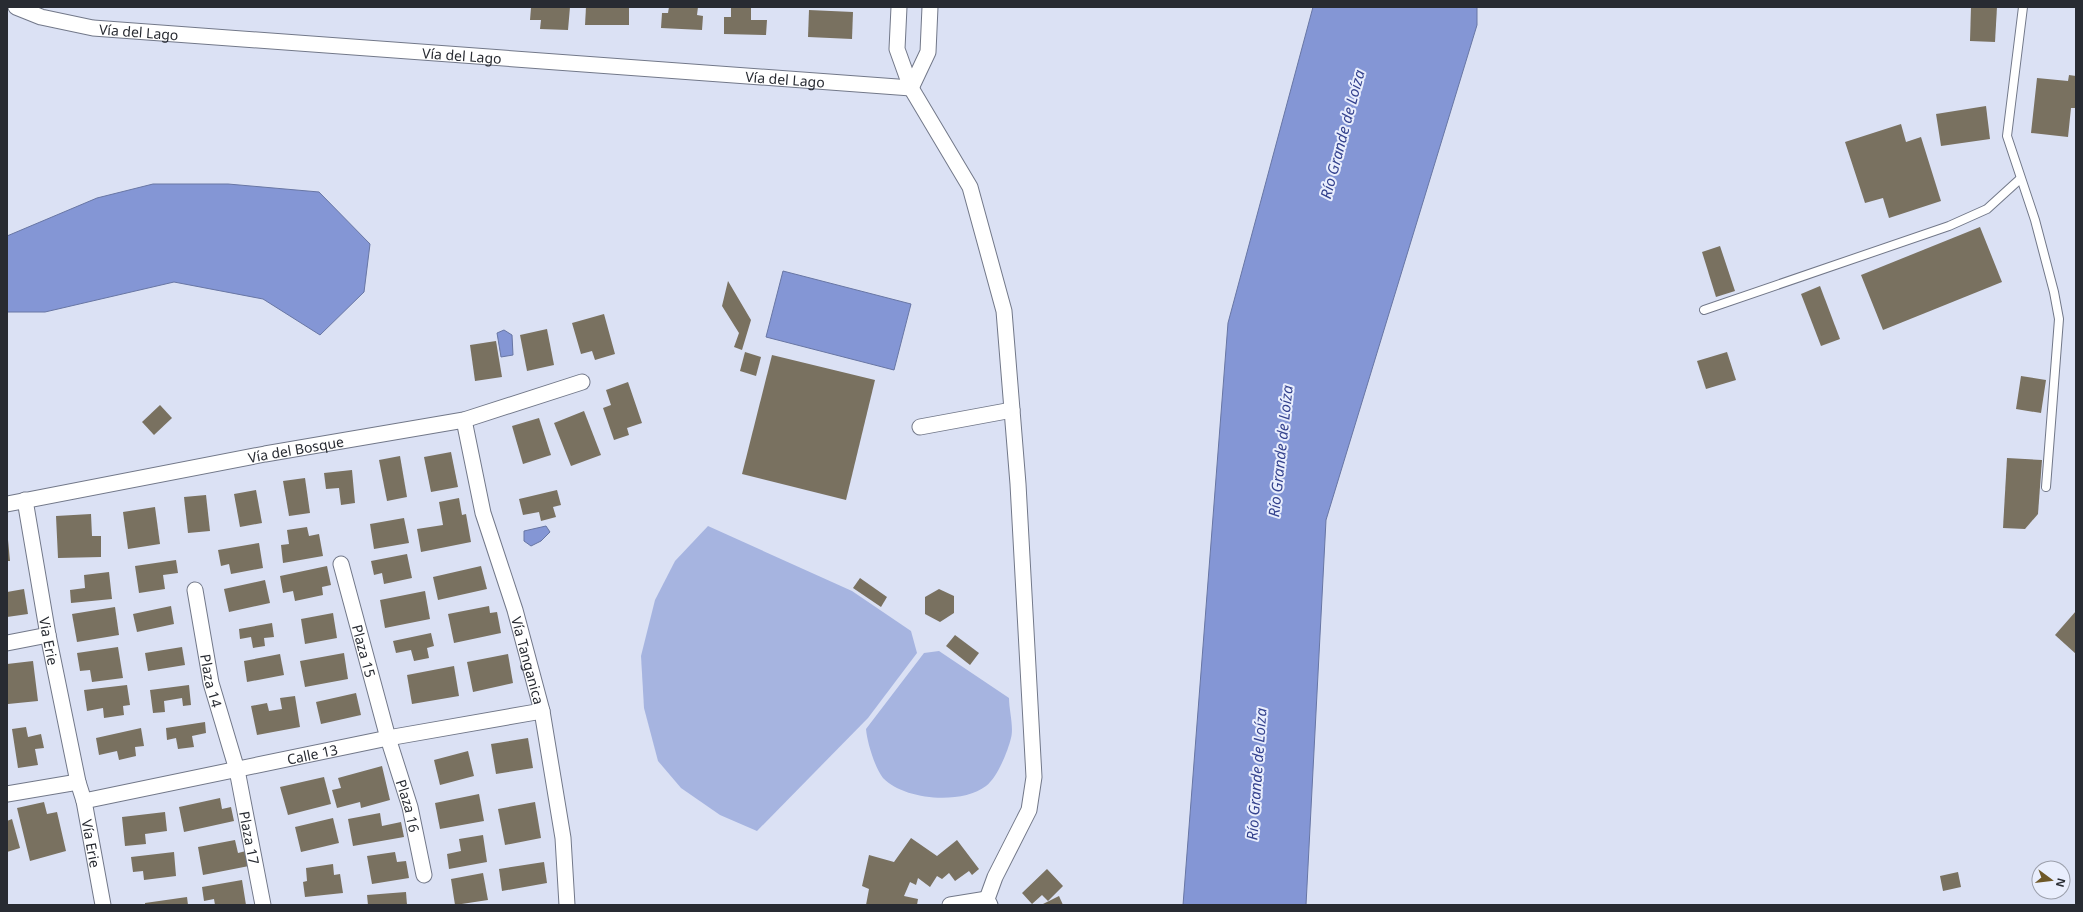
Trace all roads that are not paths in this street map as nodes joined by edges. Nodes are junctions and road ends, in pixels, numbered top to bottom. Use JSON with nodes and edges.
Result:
{"nodes":[{"id":1,"x":16,"y":7,"type":"edge"},
{"id":2,"x":899,"y":7,"type":"edge"},
{"id":3,"x":930,"y":7,"type":"edge"},
{"id":4,"x":2023,"y":7,"type":"edge"},
{"id":5,"x":911,"y":88,"type":"junction"},
{"id":6,"x":2020,"y":179,"type":"junction"},
{"id":7,"x":1704,"y":310,"type":"dead end"},
{"id":8,"x":582,"y":382,"type":"dead end"},
{"id":9,"x":1012,"y":410,"type":"junction"},
{"id":10,"x":464,"y":420,"type":"junction"},
{"id":11,"x":920,"y":427,"type":"dead end"},
{"id":12,"x":2046,"y":487,"type":"dead end"},
{"id":13,"x":25,"y":500,"type":"junction"},
{"id":14,"x":7,"y":504,"type":"edge"},
{"id":15,"x":341,"y":564,"type":"dead end"},
{"id":16,"x":195,"y":590,"type":"dead end"},
{"id":17,"x":48,"y":635,"type":"junction"},
{"id":18,"x":7,"y":642,"type":"edge"},
{"id":19,"x":542,"y":711,"type":"junction"},
{"id":20,"x":388,"y":738,"type":"junction"},
{"id":21,"x":237,"y":770,"type":"junction"},
{"id":22,"x":78,"y":782,"type":"junction"},
{"id":23,"x":7,"y":794,"type":"edge"},
{"id":24,"x":84,"y":801,"type":"junction"},
{"id":25,"x":424,"y":875,"type":"dead end"},
{"id":26,"x":988,"y":902,"type":"edge"},
{"id":27,"x":103,"y":905,"type":"edge"},
{"id":28,"x":263,"y":905,"type":"edge"},
{"id":29,"x":567,"y":905,"type":"edge"},
{"id":30,"x":950,"y":905,"type":"edge"}],
"edges":[{"from":1,"to":5,"type":"street","name":"Vía del Lago"},
{"from":2,"to":5,"type":"street"},
{"from":3,"to":5,"type":"street"},
{"from":4,"to":6,"type":"lane"},
{"from":5,"to":9,"type":"street"},
{"from":6,"to":7,"type":"lane"},
{"from":6,"to":12,"type":"lane"},
{"from":8,"to":10,"type":"street","name":"Vía del Bosque"},
{"from":9,"to":11,"type":"street"},
{"from":9,"to":26,"type":"street"},
{"from":10,"to":13,"type":"street","name":"Vía del Bosque"},
{"from":10,"to":19,"type":"street","name":"Vía Tanganica"},
{"from":13,"to":14,"type":"street","name":"Vía del Bosque"},
{"from":13,"to":17,"type":"street","name":"Via Erie"},
{"from":15,"to":20,"type":"street","name":"Plaza 15"},
{"from":16,"to":21,"type":"street","name":"Plaza 14"},
{"from":17,"to":18,"type":"street"},
{"from":17,"to":22,"type":"street","name":"Via Erie"},
{"from":19,"to":20,"type":"street","name":"Calle 13"},
{"from":19,"to":29,"type":"street","name":"Vía Tanganica"},
{"from":20,"to":21,"type":"street","name":"Calle 13"},
{"from":20,"to":25,"type":"street","name":"Plaza 16"},
{"from":21,"to":24,"type":"street","name":"Calle 13"},
{"from":21,"to":28,"type":"street","name":"Plaza 17"},
{"from":22,"to":23,"type":"street"},
{"from":22,"to":24,"type":"street","name":"Vía Erie"},
{"from":24,"to":27,"type":"street","name":"Vía Erie"},
{"from":26,"to":30,"type":"street"}]}
